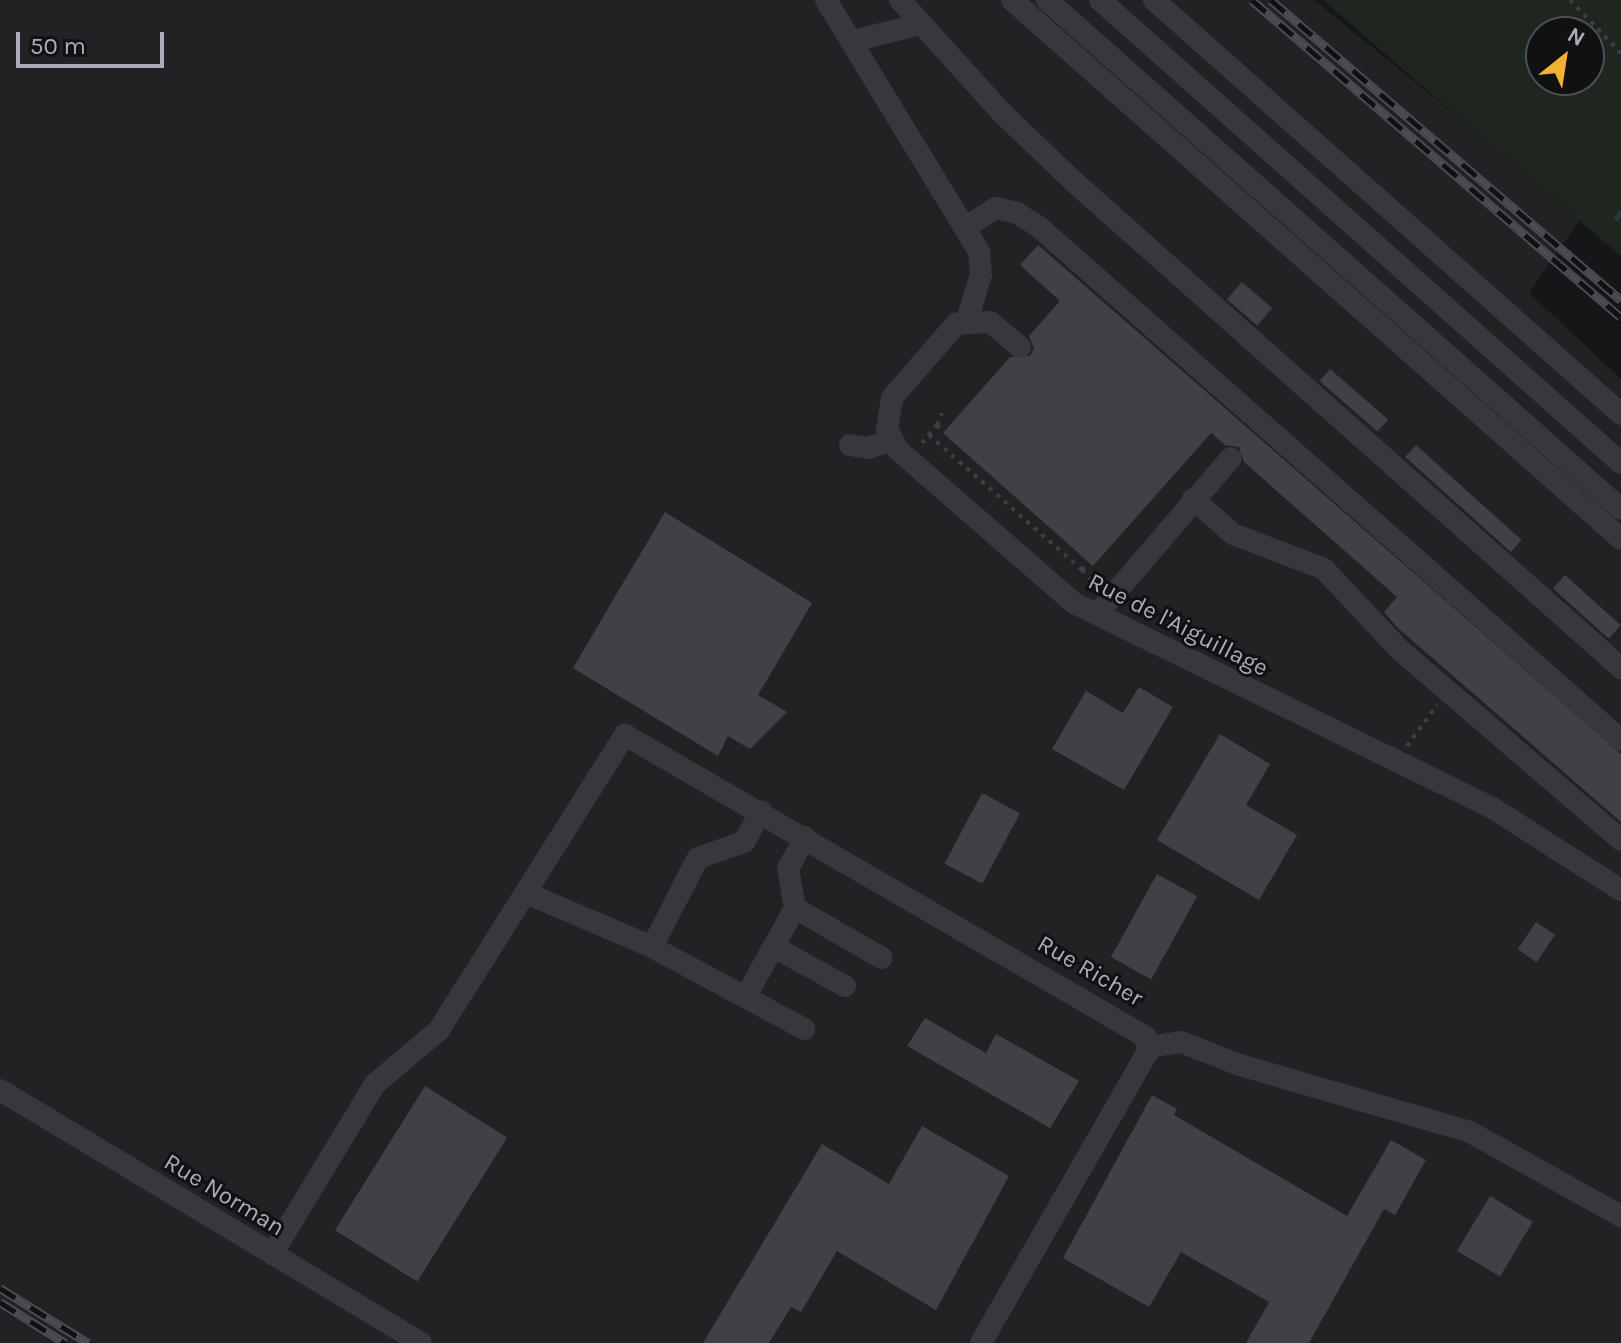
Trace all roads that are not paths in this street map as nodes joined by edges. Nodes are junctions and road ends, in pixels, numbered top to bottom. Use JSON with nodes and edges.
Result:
{"nodes":[{"id":1,"x":826,"y":0,"type":"edge"},
{"id":2,"x":900,"y":0,"type":"edge"},
{"id":3,"x":1012,"y":0,"type":"edge"},
{"id":4,"x":1047,"y":0,"type":"edge"},
{"id":5,"x":1100,"y":0,"type":"edge"},
{"id":6,"x":1154,"y":0,"type":"edge"},
{"id":7,"x":920,"y":24,"type":"junction"},
{"id":8,"x":853,"y":41,"type":"junction"},
{"id":9,"x":965,"y":228,"type":"junction"},
{"id":10,"x":967,"y":320,"type":"junction"},
{"id":11,"x":1020,"y":347,"type":"dead end"},
{"id":12,"x":1621,"y":414,"type":"edge"},
{"id":13,"x":891,"y":440,"type":"junction"},
{"id":14,"x":850,"y":445,"type":"dead end"},
{"id":15,"x":1231,"y":458,"type":"dead end"},
{"id":16,"x":1621,"y":463,"type":"edge"},
{"id":17,"x":1193,"y":499,"type":"junction"},
{"id":18,"x":1621,"y":509,"type":"edge"},
{"id":19,"x":1621,"y":539,"type":"edge"},
{"id":20,"x":1098,"y":613,"type":"junction"},
{"id":21,"x":1621,"y":668,"type":"edge"},
{"id":22,"x":1621,"y":740,"type":"edge"},
{"id":23,"x":761,"y":811,"type":"junction"},
{"id":24,"x":805,"y":837,"type":"junction"},
{"id":25,"x":1621,"y":840,"type":"edge"},
{"id":26,"x":1621,"y":890,"type":"edge"},
{"id":27,"x":526,"y":893,"type":"junction"},
{"id":28,"x":795,"y":908,"type":"junction"},
{"id":29,"x":652,"y":947,"type":"junction"},
{"id":30,"x":774,"y":947,"type":"junction"},
{"id":31,"x":882,"y":958,"type":"dead end"},
{"id":32,"x":845,"y":986,"type":"dead end"},
{"id":33,"x":746,"y":996,"type":"junction"},
{"id":34,"x":804,"y":1029,"type":"dead end"},
{"id":35,"x":1149,"y":1047,"type":"junction"},
{"id":36,"x":0,"y":1090,"type":"edge"},
{"id":37,"x":1621,"y":1216,"type":"edge"},
{"id":38,"x":272,"y":1254,"type":"junction"},
{"id":39,"x":421,"y":1343,"type":"edge"},
{"id":40,"x":981,"y":1343,"type":"edge"}],
"edges":[{"from":1,"to":8,"type":"street"},
{"from":2,"to":7,"type":"street"},
{"from":3,"to":19,"type":"street"},
{"from":4,"to":18,"type":"street"},
{"from":5,"to":16,"type":"street"},
{"from":6,"to":12,"type":"street"},
{"from":7,"to":8,"type":"street"},
{"from":7,"to":21,"type":"street"},
{"from":8,"to":9,"type":"street"},
{"from":9,"to":10,"type":"street"},
{"from":9,"to":22,"type":"street"},
{"from":10,"to":11,"type":"street"},
{"from":10,"to":13,"type":"street"},
{"from":13,"to":14,"type":"street"},
{"from":13,"to":20,"type":"street","name":"Rue de l'Aiguillage"},
{"from":15,"to":17,"type":"street"},
{"from":17,"to":20,"type":"street"},
{"from":17,"to":25,"type":"street"},
{"from":20,"to":26,"type":"street","name":"Rue de l'Aiguillage"},
{"from":23,"to":24,"type":"street","name":"Rue Richer"},
{"from":23,"to":27,"type":"street","name":"Rue Richer"},
{"from":23,"to":29,"type":"street"},
{"from":24,"to":28,"type":"street"},
{"from":24,"to":35,"type":"street","name":"Rue Richer"},
{"from":27,"to":29,"type":"street"},
{"from":27,"to":38,"type":"street"},
{"from":28,"to":30,"type":"street"},
{"from":28,"to":31,"type":"street"},
{"from":29,"to":33,"type":"street"},
{"from":30,"to":32,"type":"street"},
{"from":30,"to":33,"type":"street"},
{"from":33,"to":34,"type":"street"},
{"from":35,"to":37,"type":"street"},
{"from":35,"to":40,"type":"street"},
{"from":36,"to":38,"type":"street","name":"Rue Norman"},
{"from":38,"to":39,"type":"street","name":"Rue Norman"}]}
